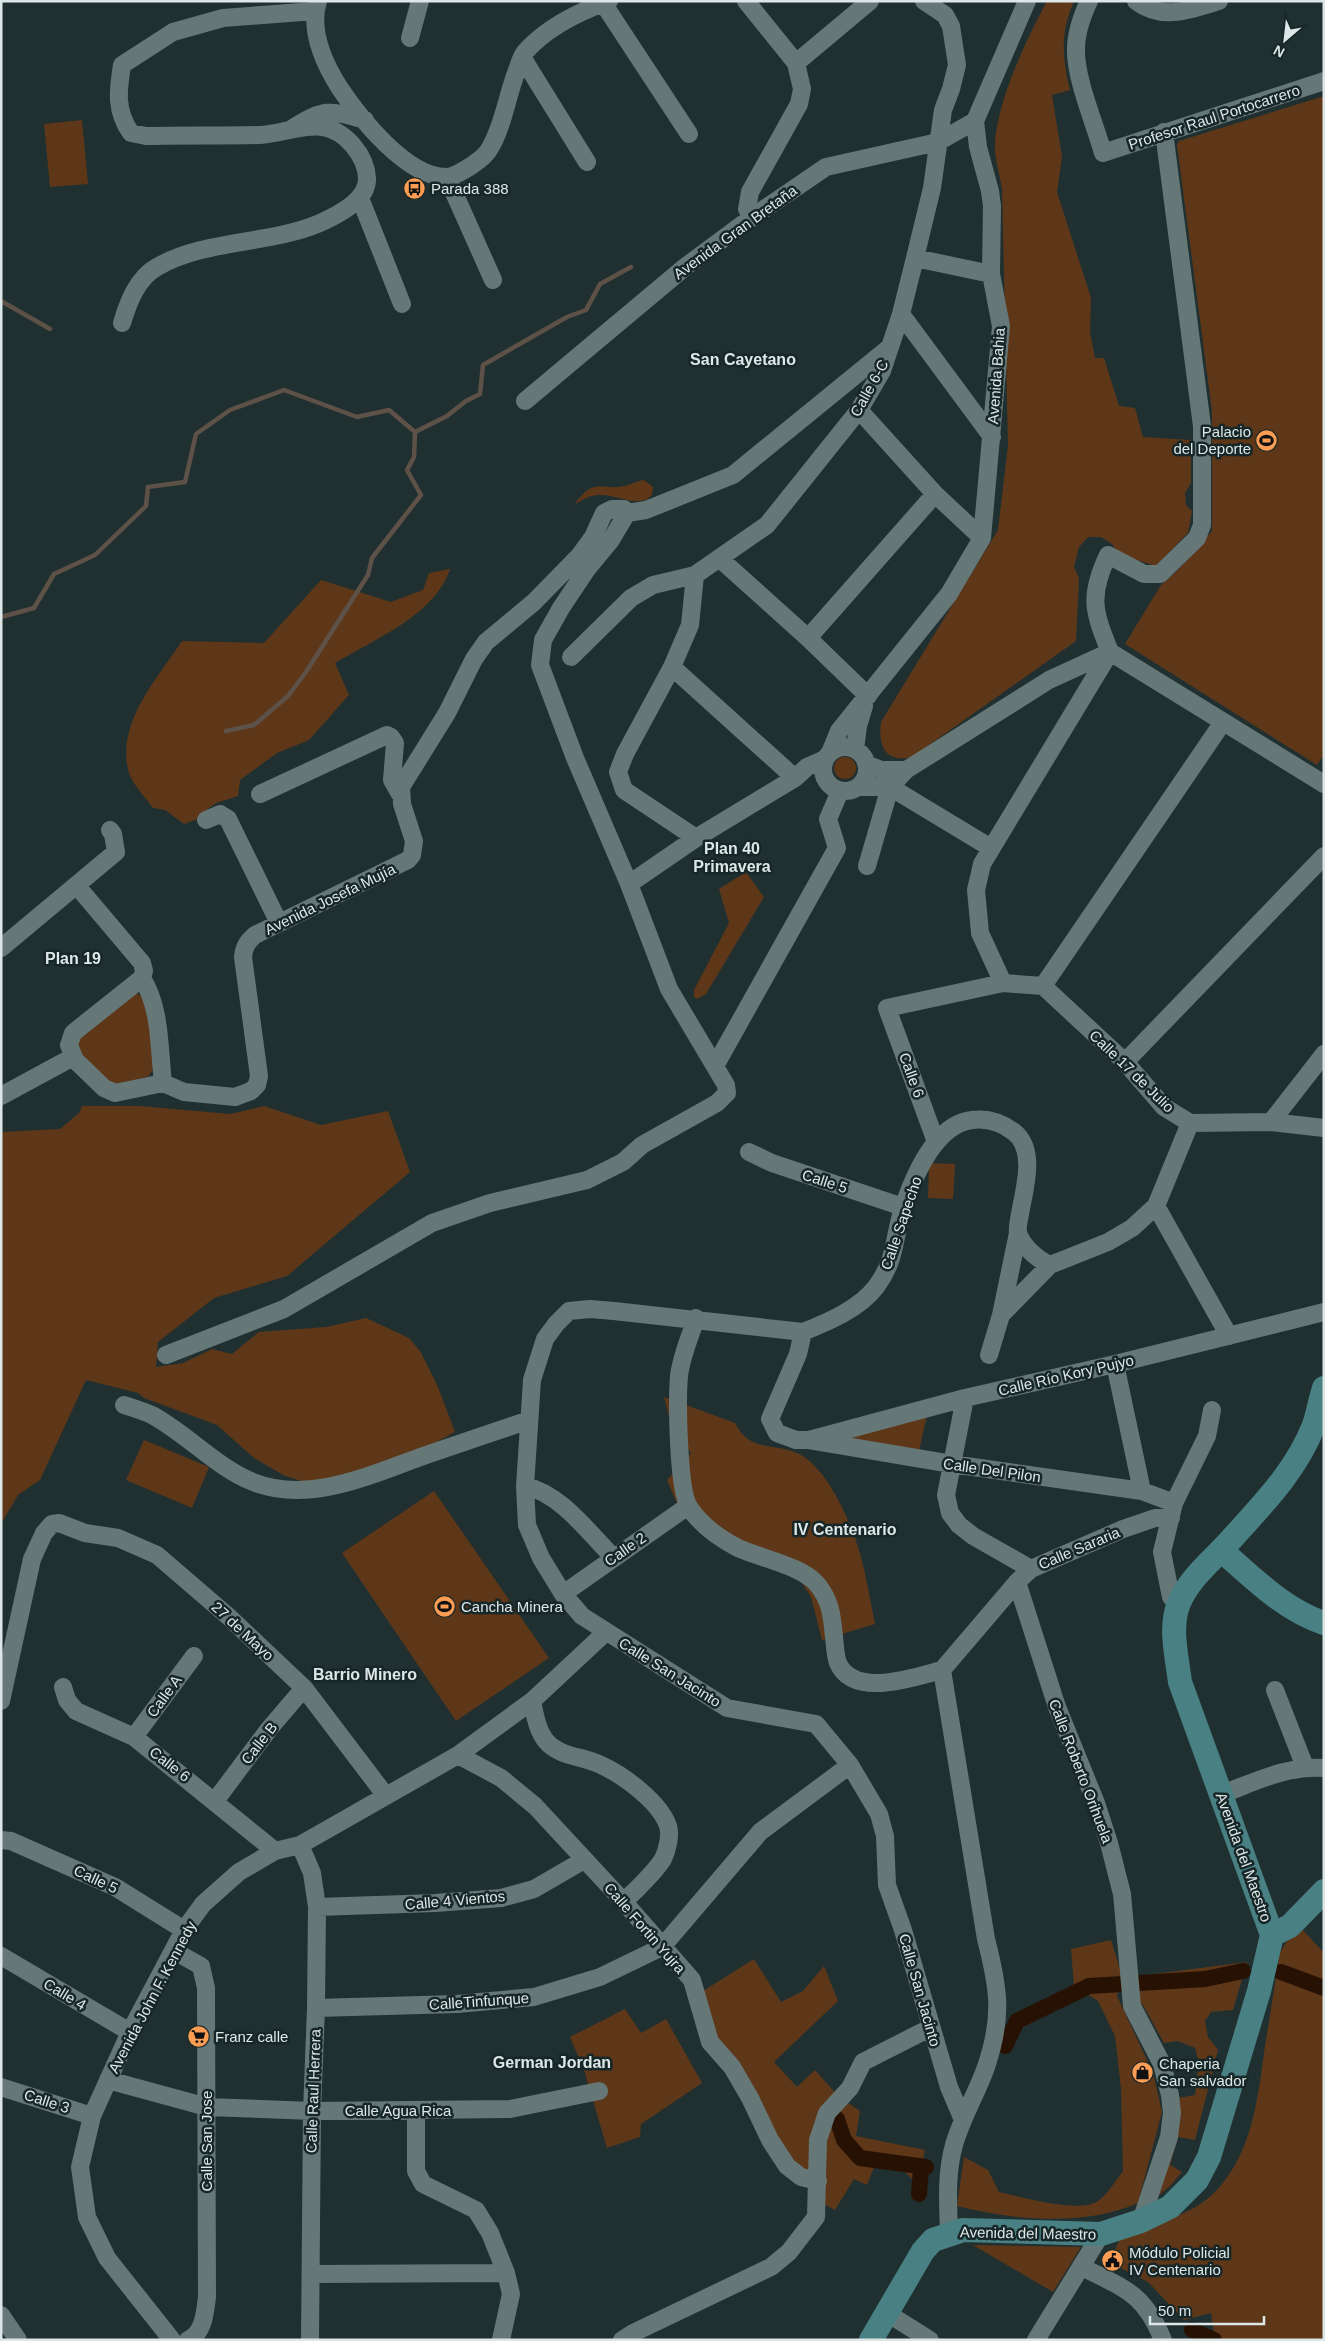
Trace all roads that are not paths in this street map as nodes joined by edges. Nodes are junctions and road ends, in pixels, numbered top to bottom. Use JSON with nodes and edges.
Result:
{"nodes":[{"id":1,"x":420,"y":1,"type":"edge"},
{"id":2,"x":746,"y":1,"type":"edge"},
{"id":3,"x":870,"y":1,"type":"edge"},
{"id":4,"x":924,"y":1,"type":"edge"},
{"id":5,"x":1027,"y":1,"type":"edge"},
{"id":6,"x":1089,"y":1,"type":"edge"},
{"id":7,"x":1136,"y":1,"type":"edge"},
{"id":8,"x":1219,"y":1,"type":"edge"},
{"id":9,"x":606,"y":2,"type":"edge"},
{"id":10,"x":317,"y":6,"type":"edge"},
{"id":11,"x":410,"y":38,"type":"dead end"},
{"id":12,"x":522,"y":57,"type":"junction"},
{"id":13,"x":796,"y":63,"type":"junction"},
{"id":14,"x":1324,"y":82,"type":"edge"},
{"id":15,"x":365,"y":120,"type":"junction"},
{"id":16,"x":975,"y":120,"type":"junction"},
{"id":17,"x":289,"y":131,"type":"junction"},
{"id":18,"x":1164,"y":132,"type":"junction"},
{"id":19,"x":689,"y":134,"type":"dead end"},
{"id":20,"x":938,"y":142,"type":"junction"},
{"id":21,"x":587,"y":162,"type":"dead end"},
{"id":22,"x":447,"y":177,"type":"junction"},
{"id":23,"x":360,"y":198,"type":"junction"},
{"id":24,"x":751,"y":218,"type":"junction"},
{"id":25,"x":915,"y":258,"type":"junction"},
{"id":26,"x":991,"y":274,"type":"junction"},
{"id":27,"x":493,"y":280,"type":"dead end"},
{"id":28,"x":402,"y":304,"type":"dead end"},
{"id":29,"x":901,"y":314,"type":"junction"},
{"id":30,"x":122,"y":324,"type":"dead end"},
{"id":31,"x":890,"y":346,"type":"junction"},
{"id":32,"x":525,"y":401,"type":"dead end"},
{"id":33,"x":859,"y":410,"type":"junction"},
{"id":34,"x":992,"y":437,"type":"junction"},
{"id":35,"x":936,"y":494,"type":"junction"},
{"id":36,"x":627,"y":513,"type":"junction"},
{"id":37,"x":982,"y":538,"type":"junction"},
{"id":38,"x":719,"y":558,"type":"junction"},
{"id":39,"x":695,"y":575,"type":"junction"},
{"id":40,"x":808,"y":638,"type":"junction"},
{"id":41,"x":1110,"y":652,"type":"junction"},
{"id":42,"x":570,"y":656,"type":"dead end"},
{"id":43,"x":672,"y":667,"type":"junction"},
{"id":44,"x":868,"y":696,"type":"junction"},
{"id":45,"x":1223,"y":722,"type":"junction"},
{"id":46,"x":855,"y":749,"type":"junction"},
{"id":47,"x":828,"y":756,"type":"junction"},
{"id":48,"x":868,"y":765,"type":"junction"},
{"id":49,"x":906,"y":770,"type":"junction"},
{"id":50,"x":795,"y":778,"type":"junction"},
{"id":51,"x":825,"y":781,"type":"junction"},
{"id":52,"x":1324,"y":784,"type":"edge"},
{"id":53,"x":859,"y":787,"type":"junction"},
{"id":54,"x":890,"y":787,"type":"junction"},
{"id":55,"x":840,"y":791,"type":"junction"},
{"id":56,"x":260,"y":794,"type":"dead end"},
{"id":57,"x":400,"y":794,"type":"junction"},
{"id":58,"x":206,"y":820,"type":"dead end"},
{"id":59,"x":110,"y":830,"type":"dead end"},
{"id":60,"x":696,"y":838,"type":"junction"},
{"id":61,"x":991,"y":848,"type":"junction"},
{"id":62,"x":1324,"y":856,"type":"edge"},
{"id":63,"x":866,"y":866,"type":"dead end"},
{"id":64,"x":629,"y":884,"type":"junction"},
{"id":65,"x":77,"y":886,"type":"junction"},
{"id":66,"x":279,"y":923,"type":"junction"},
{"id":67,"x":1,"y":948,"type":"edge"},
{"id":68,"x":142,"y":978,"type":"junction"},
{"id":69,"x":1003,"y":983,"type":"junction"},
{"id":70,"x":1042,"y":986,"type":"junction"},
{"id":71,"x":1324,"y":1054,"type":"edge"},
{"id":72,"x":73,"y":1057,"type":"junction"},
{"id":73,"x":1125,"y":1062,"type":"junction"},
{"id":74,"x":715,"y":1066,"type":"junction"},
{"id":75,"x":163,"y":1083,"type":"junction"},
{"id":76,"x":1,"y":1096,"type":"edge"},
{"id":77,"x":1271,"y":1122,"type":"junction"},
{"id":78,"x":1190,"y":1123,"type":"junction"},
{"id":79,"x":1324,"y":1128,"type":"edge"},
{"id":80,"x":936,"y":1142,"type":"junction"},
{"id":81,"x":749,"y":1152,"type":"dead end"},
{"id":82,"x":903,"y":1206,"type":"junction"},
{"id":83,"x":1156,"y":1206,"type":"junction"},
{"id":84,"x":1018,"y":1233,"type":"junction"},
{"id":85,"x":1050,"y":1265,"type":"junction"},
{"id":86,"x":569,"y":1311,"type":"joint"},
{"id":87,"x":1324,"y":1312,"type":"edge"},
{"id":88,"x":1001,"y":1315,"type":"junction"},
{"id":89,"x":696,"y":1318,"type":"junction"},
{"id":90,"x":803,"y":1332,"type":"junction"},
{"id":91,"x":1229,"y":1336,"type":"junction"},
{"id":92,"x":166,"y":1355,"type":"dead end"},
{"id":93,"x":989,"y":1355,"type":"dead end"},
{"id":94,"x":1115,"y":1364,"type":"junction"},
{"id":95,"x":1324,"y":1388,"type":"edge"},
{"id":96,"x":965,"y":1398,"type":"junction"},
{"id":97,"x":124,"y":1405,"type":"dead end"},
{"id":98,"x":1212,"y":1410,"type":"dead end"},
{"id":99,"x":529,"y":1420,"type":"junction"},
{"id":100,"x":809,"y":1440,"type":"junction"},
{"id":101,"x":952,"y":1464,"type":"junction"},
{"id":102,"x":525,"y":1486,"type":"junction"},
{"id":103,"x":1142,"y":1492,"type":"junction"},
{"id":104,"x":688,"y":1506,"type":"junction"},
{"id":105,"x":1173,"y":1511,"type":"junction"},
{"id":106,"x":1221,"y":1550,"type":"junction"},
{"id":107,"x":613,"y":1557,"type":"junction"},
{"id":108,"x":1031,"y":1569,"type":"junction"},
{"id":109,"x":1016,"y":1582,"type":"junction"},
{"id":110,"x":563,"y":1594,"type":"junction"},
{"id":111,"x":1179,"y":1603,"type":"junction"},
{"id":112,"x":1324,"y":1623,"type":"edge"},
{"id":113,"x":606,"y":1632,"type":"junction"},
{"id":114,"x":194,"y":1656,"type":"dead end"},
{"id":115,"x":942,"y":1670,"type":"junction"},
{"id":116,"x":63,"y":1687,"type":"dead end"},
{"id":117,"x":304,"y":1688,"type":"junction"},
{"id":118,"x":1274,"y":1690,"type":"dead end"},
{"id":119,"x":1,"y":1701,"type":"edge"},
{"id":120,"x":532,"y":1701,"type":"junction"},
{"id":121,"x":134,"y":1737,"type":"junction"},
{"id":122,"x":458,"y":1755,"type":"junction"},
{"id":123,"x":850,"y":1765,"type":"junction"},
{"id":124,"x":1305,"y":1766,"type":"junction"},
{"id":125,"x":1324,"y":1768,"type":"edge"},
{"id":126,"x":1222,"y":1794,"type":"junction"},
{"id":127,"x":386,"y":1796,"type":"junction"},
{"id":128,"x":215,"y":1801,"type":"junction"},
{"id":129,"x":1,"y":1840,"type":"edge"},
{"id":130,"x":300,"y":1845,"type":"junction"},
{"id":131,"x":275,"y":1851,"type":"junction"},
{"id":132,"x":584,"y":1860,"type":"junction"},
{"id":133,"x":1324,"y":1891,"type":"edge"},
{"id":134,"x":624,"y":1902,"type":"junction"},
{"id":135,"x":317,"y":1907,"type":"junction"},
{"id":136,"x":184,"y":1930,"type":"junction"},
{"id":137,"x":1272,"y":1935,"type":"junction"},
{"id":138,"x":662,"y":1947,"type":"junction"},
{"id":139,"x":174,"y":1951,"type":"junction"},
{"id":140,"x":1,"y":1956,"type":"edge"},
{"id":141,"x":316,"y":2008,"type":"junction"},
{"id":142,"x":930,"y":2028,"type":"junction"},
{"id":143,"x":130,"y":2032,"type":"junction"},
{"id":144,"x":108,"y":2080,"type":"junction"},
{"id":145,"x":1,"y":2086,"type":"edge"},
{"id":146,"x":599,"y":2091,"type":"dead end"},
{"id":147,"x":207,"y":2108,"type":"junction"},
{"id":148,"x":416,"y":2110,"type":"junction"},
{"id":149,"x":312,"y":2111,"type":"junction"},
{"id":150,"x":92,"y":2116,"type":"junction"},
{"id":151,"x":963,"y":2120,"type":"junction"},
{"id":152,"x":818,"y":2181,"type":"junction"},
{"id":153,"x":1141,"y":2221,"type":"junction"},
{"id":154,"x":949,"y":2232,"type":"junction"},
{"id":155,"x":1101,"y":2234,"type":"junction"},
{"id":156,"x":1082,"y":2267,"type":"junction"},
{"id":157,"x":506,"y":2273,"type":"junction"},
{"id":158,"x":311,"y":2274,"type":"junction"},
{"id":159,"x":887,"y":2313,"type":"junction"},
{"id":160,"x":1,"y":2315,"type":"edge"},
{"id":161,"x":18,"y":2340,"type":"edge"},
{"id":162,"x":172,"y":2340,"type":"edge"},
{"id":163,"x":188,"y":2340,"type":"edge"},
{"id":164,"x":310,"y":2340,"type":"edge"},
{"id":165,"x":501,"y":2340,"type":"edge"},
{"id":166,"x":622,"y":2340,"type":"edge"},
{"id":167,"x":871,"y":2340,"type":"edge"},
{"id":168,"x":930,"y":2340,"type":"edge"},
{"id":169,"x":1036,"y":2340,"type":"edge"},
{"id":170,"x":1163,"y":2340,"type":"edge"}],
"edges":[{"from":1,"to":11,"type":"street"},
{"from":2,"to":13,"type":"street"},
{"from":3,"to":13,"type":"street"},
{"from":4,"to":20,"type":"street","name":"Calle 6-C"},
{"from":5,"to":16,"type":"street","name":"Avenida Bahia"},
{"from":6,"to":18,"type":"street","name":"Profesor Raul Portocarrero"},
{"from":7,"to":8,"type":"street"},
{"from":9,"to":12,"type":"street"},
{"from":9,"to":19,"type":"street"},
{"from":10,"to":15,"type":"street"},
{"from":10,"to":17,"type":"street"},
{"from":12,"to":21,"type":"street"},
{"from":12,"to":22,"type":"street"},
{"from":13,"to":24,"type":"street"},
{"from":14,"to":18,"type":"street","name":"Profesor Raul Portocarrero"},
{"from":15,"to":17,"type":"street"},
{"from":15,"to":22,"type":"street"},
{"from":16,"to":20,"type":"street","name":"Avenida Gran Bretaña"},
{"from":16,"to":26,"type":"street","name":"Avenida Bahia"},
{"from":17,"to":23,"type":"street"},
{"from":18,"to":41,"type":"street"},
{"from":20,"to":24,"type":"street","name":"Avenida Gran Bretaña"},
{"from":20,"to":25,"type":"street","name":"Calle 6-C"},
{"from":22,"to":27,"type":"street"},
{"from":23,"to":28,"type":"street"},
{"from":23,"to":30,"type":"street"},
{"from":24,"to":32,"type":"street","name":"Avenida Gran Bretaña"},
{"from":25,"to":26,"type":"street"},
{"from":25,"to":29,"type":"street","name":"Calle 6-C"},
{"from":26,"to":34,"type":"street","name":"Avenida Bahia"},
{"from":29,"to":31,"type":"street","name":"Calle 6-C"},
{"from":29,"to":34,"type":"street"},
{"from":31,"to":33,"type":"street","name":"Calle 6-C"},
{"from":31,"to":36,"type":"street"},
{"from":33,"to":35,"type":"street"},
{"from":33,"to":38,"type":"street","name":"Calle 6-C"},
{"from":34,"to":37,"type":"street","name":"Avenida Bahia"},
{"from":35,"to":37,"type":"street"},
{"from":35,"to":40,"type":"street"},
{"from":36,"to":57,"type":"street"},
{"from":36,"to":64,"type":"street"},
{"from":37,"to":44,"type":"street","name":"Avenida Bahia"},
{"from":38,"to":39,"type":"street","name":"Calle 6-C"},
{"from":38,"to":40,"type":"street"},
{"from":39,"to":42,"type":"street"},
{"from":39,"to":43,"type":"street"},
{"from":40,"to":44,"type":"street"},
{"from":41,"to":45,"type":"street"},
{"from":41,"to":49,"type":"street"},
{"from":41,"to":61,"type":"street"},
{"from":43,"to":50,"type":"street"},
{"from":43,"to":60,"type":"street"},
{"from":44,"to":46,"type":"street","name":"Avenida Bahia"},
{"from":44,"to":47,"type":"street","name":"Avenida Bahia"},
{"from":45,"to":52,"type":"street"},
{"from":45,"to":70,"type":"street"},
{"from":46,"to":47,"type":"street"},
{"from":46,"to":48,"type":"street"},
{"from":47,"to":50,"type":"street"},
{"from":47,"to":51,"type":"street"},
{"from":48,"to":49,"type":"street"},
{"from":48,"to":53,"type":"street"},
{"from":49,"to":54,"type":"street"},
{"from":50,"to":51,"type":"street"},
{"from":50,"to":60,"type":"street"},
{"from":51,"to":55,"type":"street"},
{"from":53,"to":54,"type":"street"},
{"from":53,"to":55,"type":"street"},
{"from":54,"to":61,"type":"street"},
{"from":54,"to":63,"type":"street"},
{"from":55,"to":74,"type":"street"},
{"from":56,"to":57,"type":"street","name":"Avenida Josefa Mujía"},
{"from":57,"to":66,"type":"street","name":"Avenida Josefa Mujía"},
{"from":58,"to":66,"type":"street"},
{"from":59,"to":65,"type":"street"},
{"from":60,"to":64,"type":"street"},
{"from":61,"to":69,"type":"street"},
{"from":62,"to":73,"type":"street"},
{"from":64,"to":74,"type":"street"},
{"from":65,"to":67,"type":"street"},
{"from":65,"to":68,"type":"street"},
{"from":66,"to":75,"type":"street","name":"Avenida Josefa Mujía"},
{"from":68,"to":72,"type":"street"},
{"from":68,"to":75,"type":"street"},
{"from":69,"to":70,"type":"street"},
{"from":69,"to":80,"type":"street","name":"Calle 6"},
{"from":70,"to":73,"type":"street","name":"Calle 17 de Julio"},
{"from":71,"to":77,"type":"street"},
{"from":72,"to":75,"type":"street"},
{"from":72,"to":76,"type":"street"},
{"from":73,"to":78,"type":"street","name":"Calle 17 de Julio"},
{"from":74,"to":92,"type":"street"},
{"from":77,"to":78,"type":"street"},
{"from":77,"to":79,"type":"street"},
{"from":78,"to":83,"type":"street"},
{"from":80,"to":82,"type":"street","name":"Calle Sapecho"},
{"from":80,"to":84,"type":"street","name":"Calle Sapecho"},
{"from":81,"to":82,"type":"street","name":"Calle 5"},
{"from":82,"to":90,"type":"street","name":"Calle Sapecho"},
{"from":83,"to":85,"type":"street"},
{"from":83,"to":91,"type":"street"},
{"from":84,"to":85,"type":"street"},
{"from":84,"to":88,"type":"street","name":"Calle Sapecho"},
{"from":85,"to":88,"type":"street"},
{"from":86,"to":89,"type":"street","name":"Calle Sapecho"},
{"from":86,"to":99,"type":"street","name":"Calle San Jacinto"},
{"from":87,"to":91,"type":"street","name":"Calle Río Kory Pujyo"},
{"from":88,"to":93,"type":"street","name":"Calle Sapecho"},
{"from":89,"to":90,"type":"street","name":"Calle Sapecho"},
{"from":89,"to":104,"type":"street"},
{"from":90,"to":100,"type":"street","name":"Calle Del Pilon"},
{"from":91,"to":94,"type":"street","name":"Calle Río Kory Pujyo"},
{"from":94,"to":96,"type":"street","name":"Calle Río Kory Pujyo"},
{"from":94,"to":103,"type":"street"},
{"from":95,"to":106,"type":"main road","name":"Avenida del Maestro"},
{"from":96,"to":100,"type":"street","name":"Calle Río Kory Pujyo"},
{"from":96,"to":101,"type":"street"},
{"from":97,"to":99,"type":"street"},
{"from":98,"to":105,"type":"street"},
{"from":99,"to":102,"type":"street","name":"Calle San Jacinto"},
{"from":100,"to":101,"type":"street","name":"Calle Del Pilon"},
{"from":101,"to":103,"type":"street","name":"Calle Del Pilon"},
{"from":101,"to":108,"type":"street"},
{"from":102,"to":107,"type":"street"},
{"from":102,"to":110,"type":"street","name":"Calle San Jacinto"},
{"from":103,"to":105,"type":"street","name":"Calle Del Pilon"},
{"from":104,"to":107,"type":"street","name":"Calle 2"},
{"from":104,"to":115,"type":"street"},
{"from":105,"to":108,"type":"street","name":"Calle Sararia"},
{"from":105,"to":111,"type":"street"},
{"from":106,"to":111,"type":"main road","name":"Avenida del Maestro"},
{"from":106,"to":112,"type":"main road"},
{"from":107,"to":110,"type":"street","name":"Calle 2"},
{"from":108,"to":109,"type":"street","name":"Calle Sararia"},
{"from":109,"to":115,"type":"street","name":"Calle Sararia"},
{"from":109,"to":153,"type":"street","name":"Calle Roberto Orihuela"},
{"from":110,"to":113,"type":"street","name":"Calle San Jacinto"},
{"from":111,"to":126,"type":"main road","name":"Avenida del Maestro"},
{"from":113,"to":120,"type":"street","name":"Avenida John F. Kennedy"},
{"from":113,"to":123,"type":"street","name":"Calle San Jacinto"},
{"from":114,"to":121,"type":"street","name":"Calle A"},
{"from":115,"to":151,"type":"street"},
{"from":116,"to":121,"type":"street","name":"Calle 6"},
{"from":117,"to":119,"type":"street","name":"27 de Mayo"},
{"from":117,"to":127,"type":"street","name":"27 de Mayo"},
{"from":117,"to":128,"type":"street","name":"Calle B"},
{"from":118,"to":124,"type":"street"},
{"from":120,"to":122,"type":"street","name":"Avenida John F. Kennedy"},
{"from":120,"to":134,"type":"street"},
{"from":121,"to":128,"type":"street","name":"Calle 6"},
{"from":122,"to":127,"type":"street","name":"Avenida John F. Kennedy"},
{"from":122,"to":132,"type":"street","name":"Calle Fortin Yujra"},
{"from":123,"to":138,"type":"street"},
{"from":123,"to":142,"type":"street","name":"Calle San Jacinto"},
{"from":124,"to":125,"type":"street"},
{"from":124,"to":126,"type":"street"},
{"from":126,"to":137,"type":"main road","name":"Avenida del Maestro"},
{"from":127,"to":130,"type":"street","name":"Avenida John F. Kennedy"},
{"from":128,"to":131,"type":"street","name":"Calle 6"},
{"from":129,"to":136,"type":"street","name":"Calle 5"},
{"from":130,"to":131,"type":"street","name":"Avenida John F. Kennedy"},
{"from":130,"to":135,"type":"street","name":"Calle Raul Herrera"},
{"from":131,"to":136,"type":"street","name":"Avenida John F. Kennedy"},
{"from":132,"to":134,"type":"street","name":"Calle Fortin Yujra"},
{"from":132,"to":135,"type":"street","name":"Calle 4 Vientos"},
{"from":133,"to":137,"type":"main road"},
{"from":134,"to":138,"type":"street","name":"Calle Fortin Yujra"},
{"from":135,"to":141,"type":"street","name":"Calle Raul Herrera"},
{"from":136,"to":139,"type":"street","name":"Avenida John F. Kennedy"},
{"from":137,"to":153,"type":"main road","name":"Avenida del Maestro"},
{"from":138,"to":141,"type":"street","name":"CalleTinfunque"},
{"from":138,"to":152,"type":"street","name":"Calle Fortin Yujra"},
{"from":139,"to":143,"type":"street","name":"Avenida John F. Kennedy"},
{"from":139,"to":147,"type":"street","name":"Calle San Jose"},
{"from":140,"to":143,"type":"street","name":"Calle 4"},
{"from":141,"to":149,"type":"street","name":"Calle Raul Herrera"},
{"from":142,"to":151,"type":"street","name":"Calle San Jacinto"},
{"from":142,"to":152,"type":"street"},
{"from":143,"to":144,"type":"street","name":"Avenida John F. Kennedy"},
{"from":144,"to":147,"type":"street","name":"Calle Agua Rica"},
{"from":144,"to":150,"type":"street","name":"Avenida John F. Kennedy"},
{"from":145,"to":150,"type":"street","name":"Calle 3"},
{"from":146,"to":148,"type":"street","name":"Calle Agua Rica"},
{"from":147,"to":149,"type":"street","name":"Calle Agua Rica"},
{"from":147,"to":163,"type":"street","name":"Calle San Jose"},
{"from":148,"to":149,"type":"street","name":"Calle Agua Rica"},
{"from":148,"to":157,"type":"street"},
{"from":149,"to":158,"type":"street","name":"Calle Raul Herrera"},
{"from":150,"to":162,"type":"street","name":"Avenida John F. Kennedy"},
{"from":151,"to":154,"type":"street"},
{"from":152,"to":166,"type":"street"},
{"from":153,"to":155,"type":"main road","name":"Avenida del Maestro"},
{"from":154,"to":155,"type":"main road","name":"Avenida del Maestro"},
{"from":154,"to":159,"type":"main road","name":"Avenida del Maestro"},
{"from":155,"to":156,"type":"street"},
{"from":156,"to":169,"type":"street"},
{"from":156,"to":170,"type":"street"},
{"from":157,"to":158,"type":"street"},
{"from":157,"to":165,"type":"street"},
{"from":158,"to":164,"type":"street","name":"Calle Raul Herrera"},
{"from":159,"to":167,"type":"main road","name":"Avenida del Maestro"},
{"from":159,"to":168,"type":"street"},
{"from":160,"to":161,"type":"street"}]}
